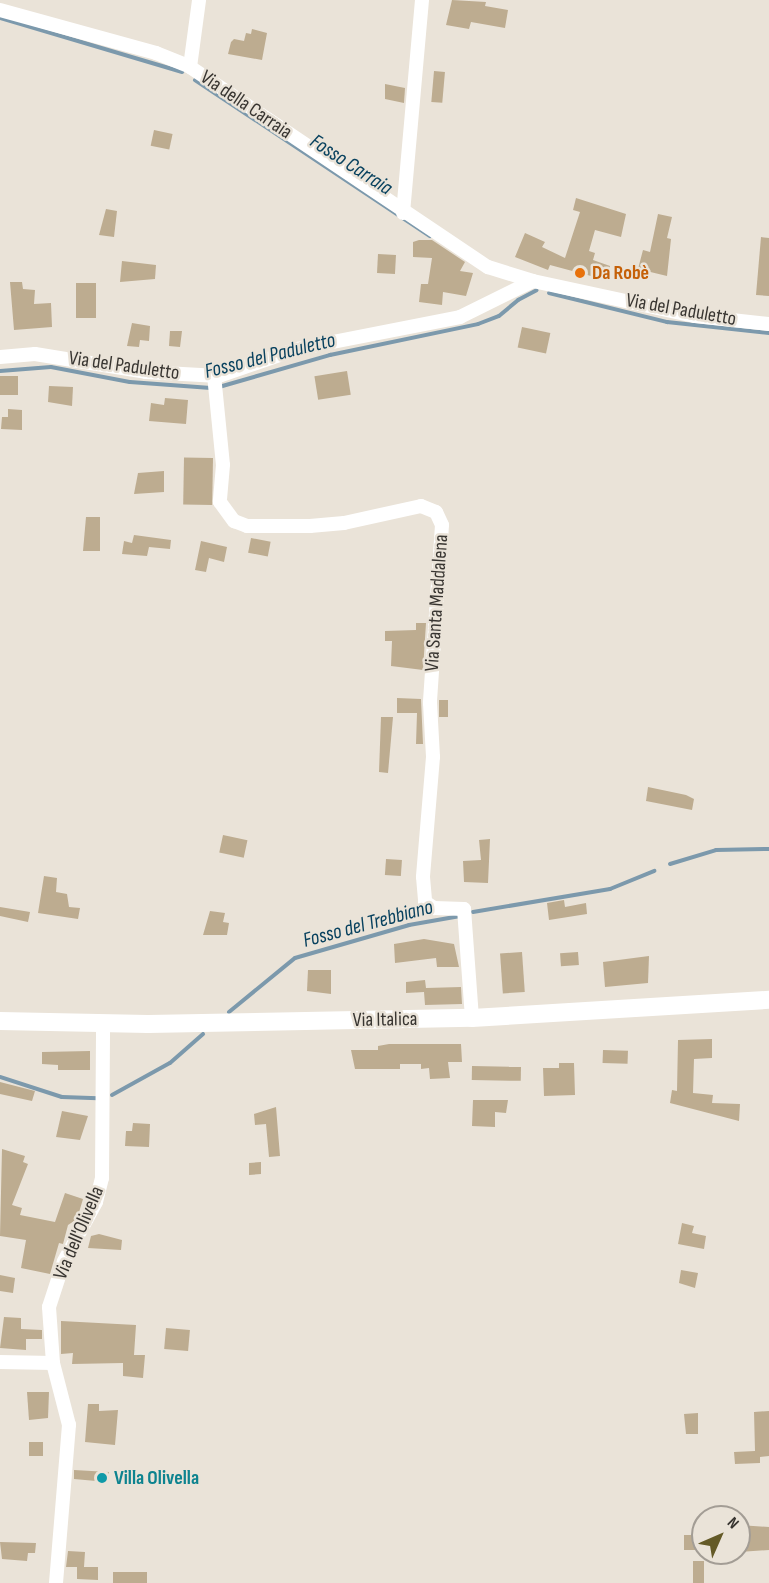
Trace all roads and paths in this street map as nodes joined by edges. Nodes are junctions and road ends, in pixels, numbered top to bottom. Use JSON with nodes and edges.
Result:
{"nodes":[{"id":1,"x":199,"y":0,"type":"edge"},
{"id":2,"x":422,"y":0,"type":"edge"},
{"id":3,"x":0,"y":10,"type":"edge"},
{"id":4,"x":190,"y":68,"type":"junction"},
{"id":5,"x":403,"y":213,"type":"junction"},
{"id":6,"x":533,"y":281,"type":"junction"},
{"id":7,"x":769,"y":324,"type":"edge"},
{"id":8,"x":0,"y":357,"type":"edge"},
{"id":9,"x":215,"y":383,"type":"junction"},
{"id":10,"x":769,"y":1000,"type":"edge"},
{"id":11,"x":472,"y":1018,"type":"junction"},
{"id":12,"x":0,"y":1021,"type":"edge"},
{"id":13,"x":103,"y":1022,"type":"junction"},
{"id":14,"x":0,"y":1362,"type":"edge"},
{"id":15,"x":53,"y":1363,"type":"junction"},
{"id":16,"x":56,"y":1583,"type":"edge"}],
"edges":[{"from":1,"to":4,"type":"street"},
{"from":2,"to":5,"type":"street"},
{"from":3,"to":4,"type":"street","name":"Via della Carraia"},
{"from":4,"to":5,"type":"street","name":"Via della Carraia"},
{"from":5,"to":6,"type":"street","name":"Via della Carraia"},
{"from":6,"to":7,"type":"street","name":"Via del Paduletto"},
{"from":6,"to":9,"type":"street","name":"Via del Paduletto"},
{"from":8,"to":9,"type":"street","name":"Via del Paduletto"},
{"from":9,"to":11,"type":"street","name":"Via Santa Maddalena"},
{"from":10,"to":11,"type":"main road","name":"Via Italica"},
{"from":11,"to":13,"type":"main road","name":"Via Italica"},
{"from":12,"to":13,"type":"main road","name":"Via Italica"},
{"from":13,"to":15,"type":"street","name":"Via dell'Olivella"},
{"from":14,"to":15,"type":"street"},
{"from":15,"to":16,"type":"street","name":"Via dell'Olivella"}]}
